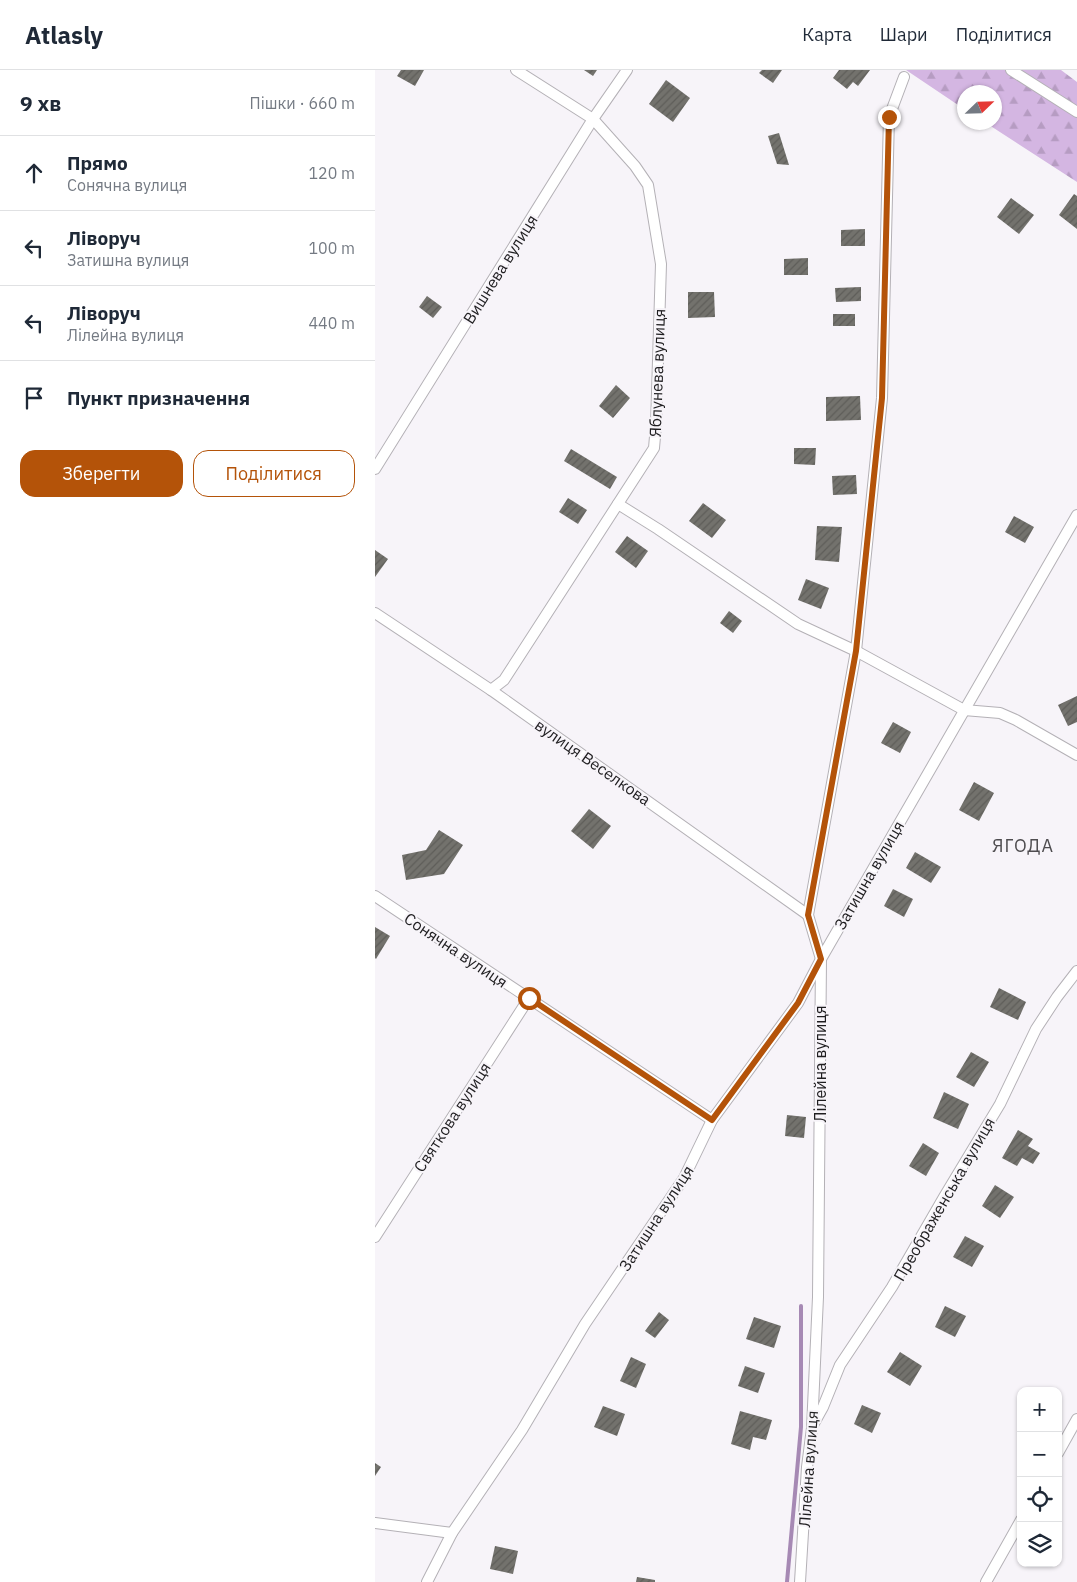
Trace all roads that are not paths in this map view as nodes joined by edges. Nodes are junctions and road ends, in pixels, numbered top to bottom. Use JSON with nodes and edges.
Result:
{"nodes":[{"id":1,"x":516,"y":70,"type":"edge"},
{"id":2,"x":627,"y":70,"type":"edge"},
{"id":3,"x":1011,"y":70,"type":"edge"},
{"id":4,"x":905,"y":77,"type":"dead end"},
{"id":5,"x":1077,"y":112,"type":"edge"},
{"id":6,"x":593,"y":119,"type":"junction"},
{"id":7,"x":375,"y":469,"type":"edge"},
{"id":8,"x":618,"y":504,"type":"junction"},
{"id":9,"x":1077,"y":515,"type":"edge"},
{"id":10,"x":375,"y":612,"type":"edge"},
{"id":11,"x":856,"y":651,"type":"junction"},
{"id":12,"x":491,"y":690,"type":"junction"},
{"id":13,"x":964,"y":710,"type":"junction"},
{"id":14,"x":1077,"y":755,"type":"edge"},
{"id":15,"x":375,"y":896,"type":"edge"},
{"id":16,"x":808,"y":915,"type":"junction"},
{"id":17,"x":821,"y":959,"type":"junction"},
{"id":18,"x":1077,"y":971,"type":"edge"},
{"id":19,"x":529,"y":998,"type":"junction"},
{"id":20,"x":712,"y":1120,"type":"junction"},
{"id":21,"x":375,"y":1237,"type":"edge"},
{"id":22,"x":1077,"y":1419,"type":"edge"},
{"id":23,"x":812,"y":1428,"type":"junction"},
{"id":24,"x":1062,"y":1446,"type":"edge"},
{"id":25,"x":1020,"y":1522,"type":"edge"},
{"id":26,"x":375,"y":1523,"type":"edge"},
{"id":27,"x":452,"y":1533,"type":"junction"},
{"id":28,"x":427,"y":1582,"type":"edge"},
{"id":29,"x":800,"y":1582,"type":"edge"},
{"id":30,"x":986,"y":1582,"type":"edge"}],
"edges":[{"from":1,"to":6,"type":"street","name":"Яблунева вулиця"},
{"from":2,"to":6,"type":"street","name":"Вишнева вулиця"},
{"from":3,"to":5,"type":"street"},
{"from":4,"to":11,"type":"street","name":"Лілейна вулиця"},
{"from":6,"to":7,"type":"street","name":"Вишнева вулиця"},
{"from":6,"to":8,"type":"street","name":"Яблунева вулиця"},
{"from":8,"to":11,"type":"street"},
{"from":8,"to":12,"type":"street","name":"Яблунева вулиця"},
{"from":9,"to":13,"type":"street","name":"Затишна вулиця"},
{"from":10,"to":12,"type":"street","name":"вулиця Веселкова"},
{"from":11,"to":13,"type":"street"},
{"from":11,"to":16,"type":"street","name":"Лілейна вулиця"},
{"from":12,"to":16,"type":"street","name":"вулиця Веселкова"},
{"from":13,"to":14,"type":"street"},
{"from":13,"to":17,"type":"street","name":"Затишна вулиця"},
{"from":15,"to":19,"type":"street","name":"Сонячна вулиця"},
{"from":16,"to":17,"type":"street","name":"Лілейна вулиця"},
{"from":17,"to":20,"type":"street","name":"Затишна вулиця"},
{"from":17,"to":23,"type":"street","name":"Лілейна вулиця"},
{"from":18,"to":23,"type":"street","name":"Преображенська вулиця"},
{"from":19,"to":20,"type":"street","name":"Сонячна вулиця"},
{"from":19,"to":21,"type":"street","name":"Святкова вулиця"},
{"from":20,"to":27,"type":"street","name":"Затишна вулиця"},
{"from":22,"to":24,"type":"street"},
{"from":23,"to":29,"type":"street","name":"Лілейна вулиця"},
{"from":25,"to":30,"type":"street"},
{"from":26,"to":27,"type":"street"},
{"from":27,"to":28,"type":"street","name":"Затишна вулиця"}]}
